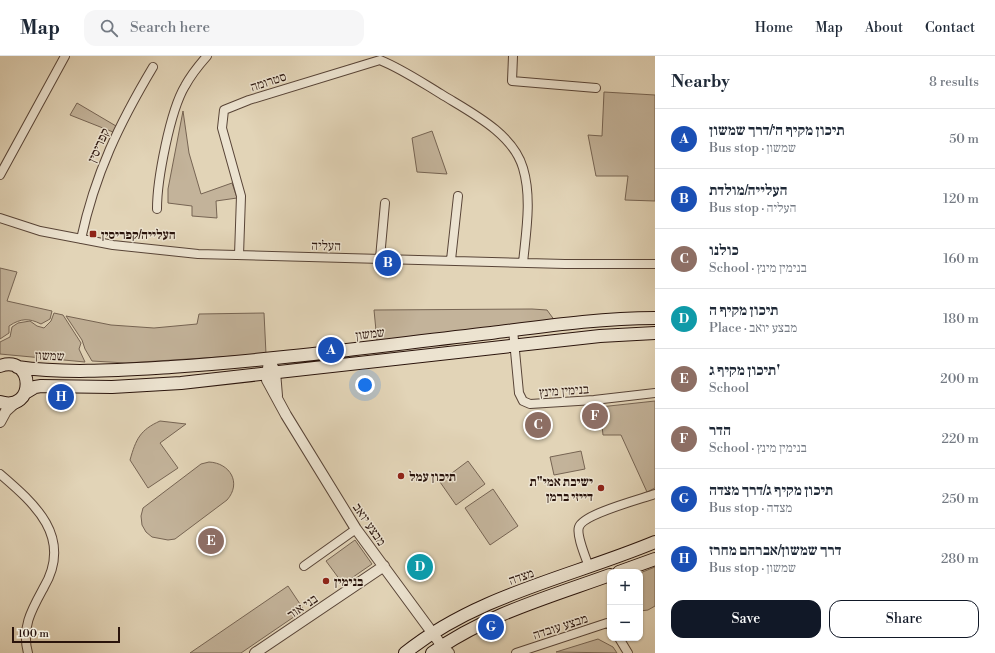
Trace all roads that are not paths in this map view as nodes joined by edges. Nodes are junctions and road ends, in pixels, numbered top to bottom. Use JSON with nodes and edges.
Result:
{"nodes":[{"id":1,"x":65,"y":56,"type":"edge"},
{"id":2,"x":207,"y":56,"type":"edge"},
{"id":3,"x":513,"y":56,"type":"edge"},
{"id":4,"x":153,"y":67,"type":"dead end"},
{"id":5,"x":596,"y":88,"type":"dead end"},
{"id":6,"x":0,"y":175,"type":"edge"},
{"id":7,"x":458,"y":196,"type":"dead end"},
{"id":8,"x":385,"y":203,"type":"dead end"},
{"id":9,"x":157,"y":209,"type":"dead end"},
{"id":10,"x":0,"y":218,"type":"edge"},
{"id":11,"x":81,"y":239,"type":"junction"},
{"id":12,"x":239,"y":255,"type":"junction"},
{"id":13,"x":380,"y":258,"type":"junction"},
{"id":14,"x":451,"y":260,"type":"junction"},
{"id":15,"x":523,"y":263,"type":"junction"},
{"id":16,"x":655,"y":264,"type":"edge"},
{"id":17,"x":655,"y":318,"type":"edge"},
{"id":18,"x":513,"y":330,"type":"junction"},
{"id":19,"x":655,"y":333,"type":"edge"},
{"id":20,"x":513,"y":346,"type":"junction"},
{"id":21,"x":269,"y":358,"type":"junction"},
{"id":22,"x":1,"y":365,"type":"edge"},
{"id":23,"x":17,"y":366,"type":"junction"},
{"id":24,"x":270,"y":373,"type":"junction"},
{"id":25,"x":25,"y":393,"type":"junction"},
{"id":26,"x":655,"y":393,"type":"edge"},
{"id":27,"x":0,"y":402,"type":"edge"},
{"id":28,"x":16,"y":402,"type":"junction"},
{"id":29,"x":0,"y":422,"type":"edge"},
{"id":30,"x":0,"y":474,"type":"edge"},
{"id":31,"x":655,"y":494,"type":"edge"},
{"id":32,"x":356,"y":529,"type":"junction"},
{"id":33,"x":655,"y":542,"type":"edge"},
{"id":34,"x":655,"y":558,"type":"edge"},
{"id":35,"x":304,"y":566,"type":"dead end"},
{"id":36,"x":384,"y":566,"type":"junction"},
{"id":37,"x":589,"y":567,"type":"junction"},
{"id":38,"x":627,"y":569,"type":"edge"},
{"id":39,"x":607,"y":576,"type":"edge"},
{"id":40,"x":607,"y":623,"type":"edge"},
{"id":41,"x":433,"y":632,"type":"junction"},
{"id":42,"x":621,"y":641,"type":"edge"},
{"id":43,"x":446,"y":649,"type":"edge"},
{"id":44,"x":28,"y":653,"type":"edge"},
{"id":45,"x":256,"y":653,"type":"edge"},
{"id":46,"x":405,"y":653,"type":"edge"},
{"id":47,"x":432,"y":653,"type":"edge"},
{"id":48,"x":516,"y":653,"type":"edge"},
{"id":49,"x":628,"y":653,"type":"edge"}],
"edges":[{"from":1,"to":6,"type":"street"},
{"from":2,"to":9,"type":"street"},
{"from":3,"to":5,"type":"street"},
{"from":4,"to":11,"type":"street","name":"קפריסין"},
{"from":7,"to":14,"type":"street"},
{"from":8,"to":13,"type":"street"},
{"from":10,"to":11,"type":"street","name":"העליה"},
{"from":11,"to":12,"type":"street","name":"העליה"},
{"from":12,"to":13,"type":"street","name":"העליה"},
{"from":12,"to":15,"type":"street","name":"סטרומה"},
{"from":13,"to":14,"type":"street","name":"העליה"},
{"from":14,"to":15,"type":"street","name":"העליה"},
{"from":15,"to":16,"type":"street","name":"העליה"},
{"from":17,"to":18,"type":"main road","name":"שמשון"},
{"from":18,"to":20,"type":"street","name":"בנימין מינץ"},
{"from":18,"to":21,"type":"main road","name":"שמשון"},
{"from":19,"to":20,"type":"main road"},
{"from":20,"to":24,"type":"main road"},
{"from":20,"to":26,"type":"street","name":"בנימין מינץ"},
{"from":21,"to":23,"type":"main road","name":"שמשון"},
{"from":21,"to":24,"type":"street","name":"מבצע יואב"},
{"from":22,"to":23,"type":"main road","name":"שמשון"},
{"from":23,"to":25,"type":"main road"},
{"from":24,"to":25,"type":"main road"},
{"from":24,"to":32,"type":"street","name":"מבצע יואב"},
{"from":25,"to":28,"type":"main road"},
{"from":27,"to":28,"type":"main road"},
{"from":28,"to":29,"type":"street"},
{"from":30,"to":44,"type":"street"},
{"from":31,"to":37,"type":"street"},
{"from":32,"to":35,"type":"street"},
{"from":32,"to":36,"type":"street","name":"מבצע יואב"},
{"from":33,"to":37,"type":"main road","name":"מצדה"},
{"from":34,"to":38,"type":"main road"},
{"from":36,"to":41,"type":"street","name":"מבצע יואב"},
{"from":36,"to":45,"type":"street","name":"בני אור"},
{"from":37,"to":41,"type":"main road","name":"מצדה"},
{"from":39,"to":43,"type":"main road"},
{"from":40,"to":48,"type":"street","name":"מבצע עובדה"},
{"from":41,"to":43,"type":"street","name":"מבצע יואב"},
{"from":41,"to":46,"type":"main road","name":"מצדה"},
{"from":42,"to":49,"type":"street"},
{"from":43,"to":47,"type":"main road"}]}
